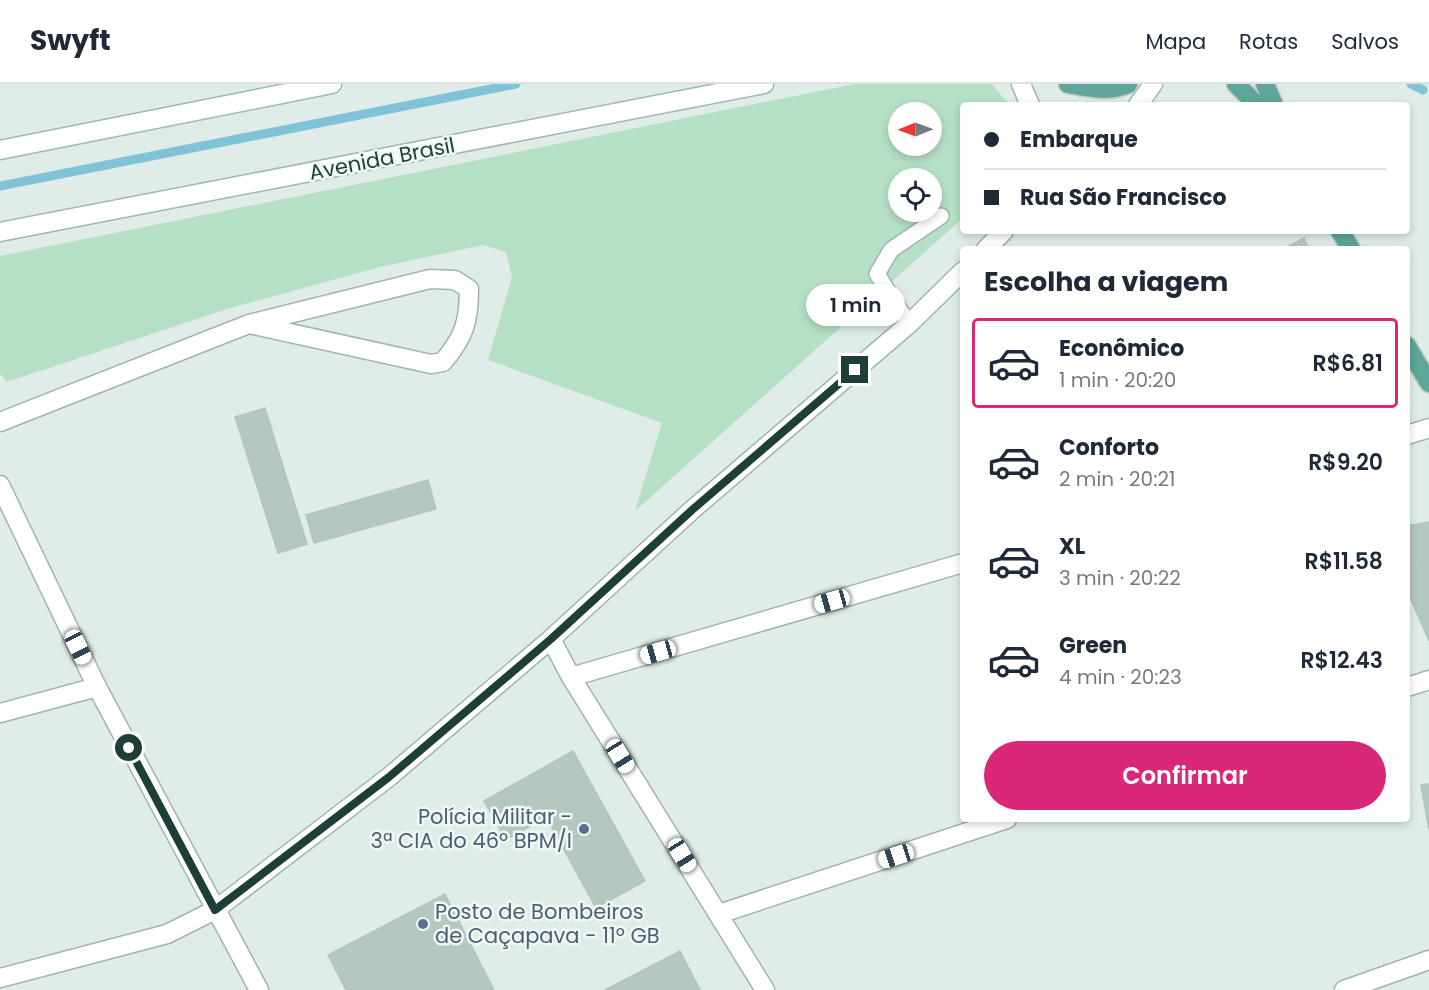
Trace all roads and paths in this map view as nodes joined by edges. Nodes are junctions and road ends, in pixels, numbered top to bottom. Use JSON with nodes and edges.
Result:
{"nodes":[{"id":1,"x":332,"y":84,"type":"edge"},
{"id":2,"x":764,"y":84,"type":"edge"},
{"id":3,"x":1021,"y":84,"type":"edge"},
{"id":4,"x":1068,"y":84,"type":"edge"},
{"id":5,"x":1128,"y":84,"type":"edge"},
{"id":6,"x":1153,"y":84,"type":"edge"},
{"id":7,"x":1236,"y":84,"type":"edge"},
{"id":8,"x":717,"y":89,"type":"edge"},
{"id":9,"x":1267,"y":95,"type":"edge"},
{"id":10,"x":1029,"y":102,"type":"edge"},
{"id":11,"x":1140,"y":102,"type":"edge"},
{"id":12,"x":0,"y":150,"type":"edge"},
{"id":13,"x":932,"y":222,"type":"edge"},
{"id":14,"x":0,"y":232,"type":"edge"},
{"id":15,"x":1001,"y":234,"type":"edge"},
{"id":16,"x":989,"y":246,"type":"edge"},
{"id":17,"x":960,"y":274,"type":"edge"},
{"id":18,"x":249,"y":324,"type":"junction"},
{"id":19,"x":909,"y":324,"type":"junction"},
{"id":20,"x":1410,"y":351,"type":"edge"},
{"id":21,"x":1429,"y":383,"type":"edge"},
{"id":22,"x":0,"y":422,"type":"edge"},
{"id":23,"x":1429,"y":428,"type":"edge"},
{"id":24,"x":1410,"y":434,"type":"edge"},
{"id":25,"x":0,"y":485,"type":"edge"},
{"id":26,"x":960,"y":564,"type":"edge"},
{"id":27,"x":551,"y":639,"type":"junction"},
{"id":28,"x":571,"y":677,"type":"junction"},
{"id":29,"x":1429,"y":680,"type":"edge"},
{"id":30,"x":1410,"y":686,"type":"edge"},
{"id":31,"x":97,"y":687,"type":"junction"},
{"id":32,"x":0,"y":713,"type":"edge"},
{"id":33,"x":998,"y":822,"type":"edge"},
{"id":34,"x":215,"y":910,"type":"junction"},
{"id":35,"x":719,"y":914,"type":"junction"},
{"id":36,"x":1429,"y":960,"type":"edge"},
{"id":37,"x":0,"y":978,"type":"edge"},
{"id":38,"x":259,"y":990,"type":"edge"},
{"id":39,"x":765,"y":990,"type":"edge"},
{"id":40,"x":1344,"y":990,"type":"edge"}],
"edges":[{"from":1,"to":12,"type":"street"},
{"from":2,"to":8,"type":"street","name":"Avenida Brasil"},
{"from":3,"to":10,"type":"street"},
{"from":4,"to":5,"type":"main road"},
{"from":6,"to":11,"type":"street"},
{"from":7,"to":9,"type":"main road"},
{"from":8,"to":14,"type":"street","name":"Avenida Brasil"},
{"from":13,"to":19,"type":"lane"},
{"from":15,"to":16,"type":"street"},
{"from":17,"to":19,"type":"street"},
{"from":18,"to":18,"type":"street"},
{"from":18,"to":22,"type":"street"},
{"from":19,"to":27,"type":"street"},
{"from":20,"to":21,"type":"main road"},
{"from":23,"to":24,"type":"street"},
{"from":25,"to":31,"type":"street"},
{"from":26,"to":28,"type":"street"},
{"from":27,"to":28,"type":"street"},
{"from":27,"to":34,"type":"street"},
{"from":28,"to":35,"type":"street"},
{"from":29,"to":30,"type":"street"},
{"from":31,"to":32,"type":"street"},
{"from":31,"to":34,"type":"street"},
{"from":33,"to":35,"type":"street"},
{"from":34,"to":37,"type":"street"},
{"from":34,"to":38,"type":"street"},
{"from":35,"to":39,"type":"street"},
{"from":36,"to":40,"type":"street"}]}
